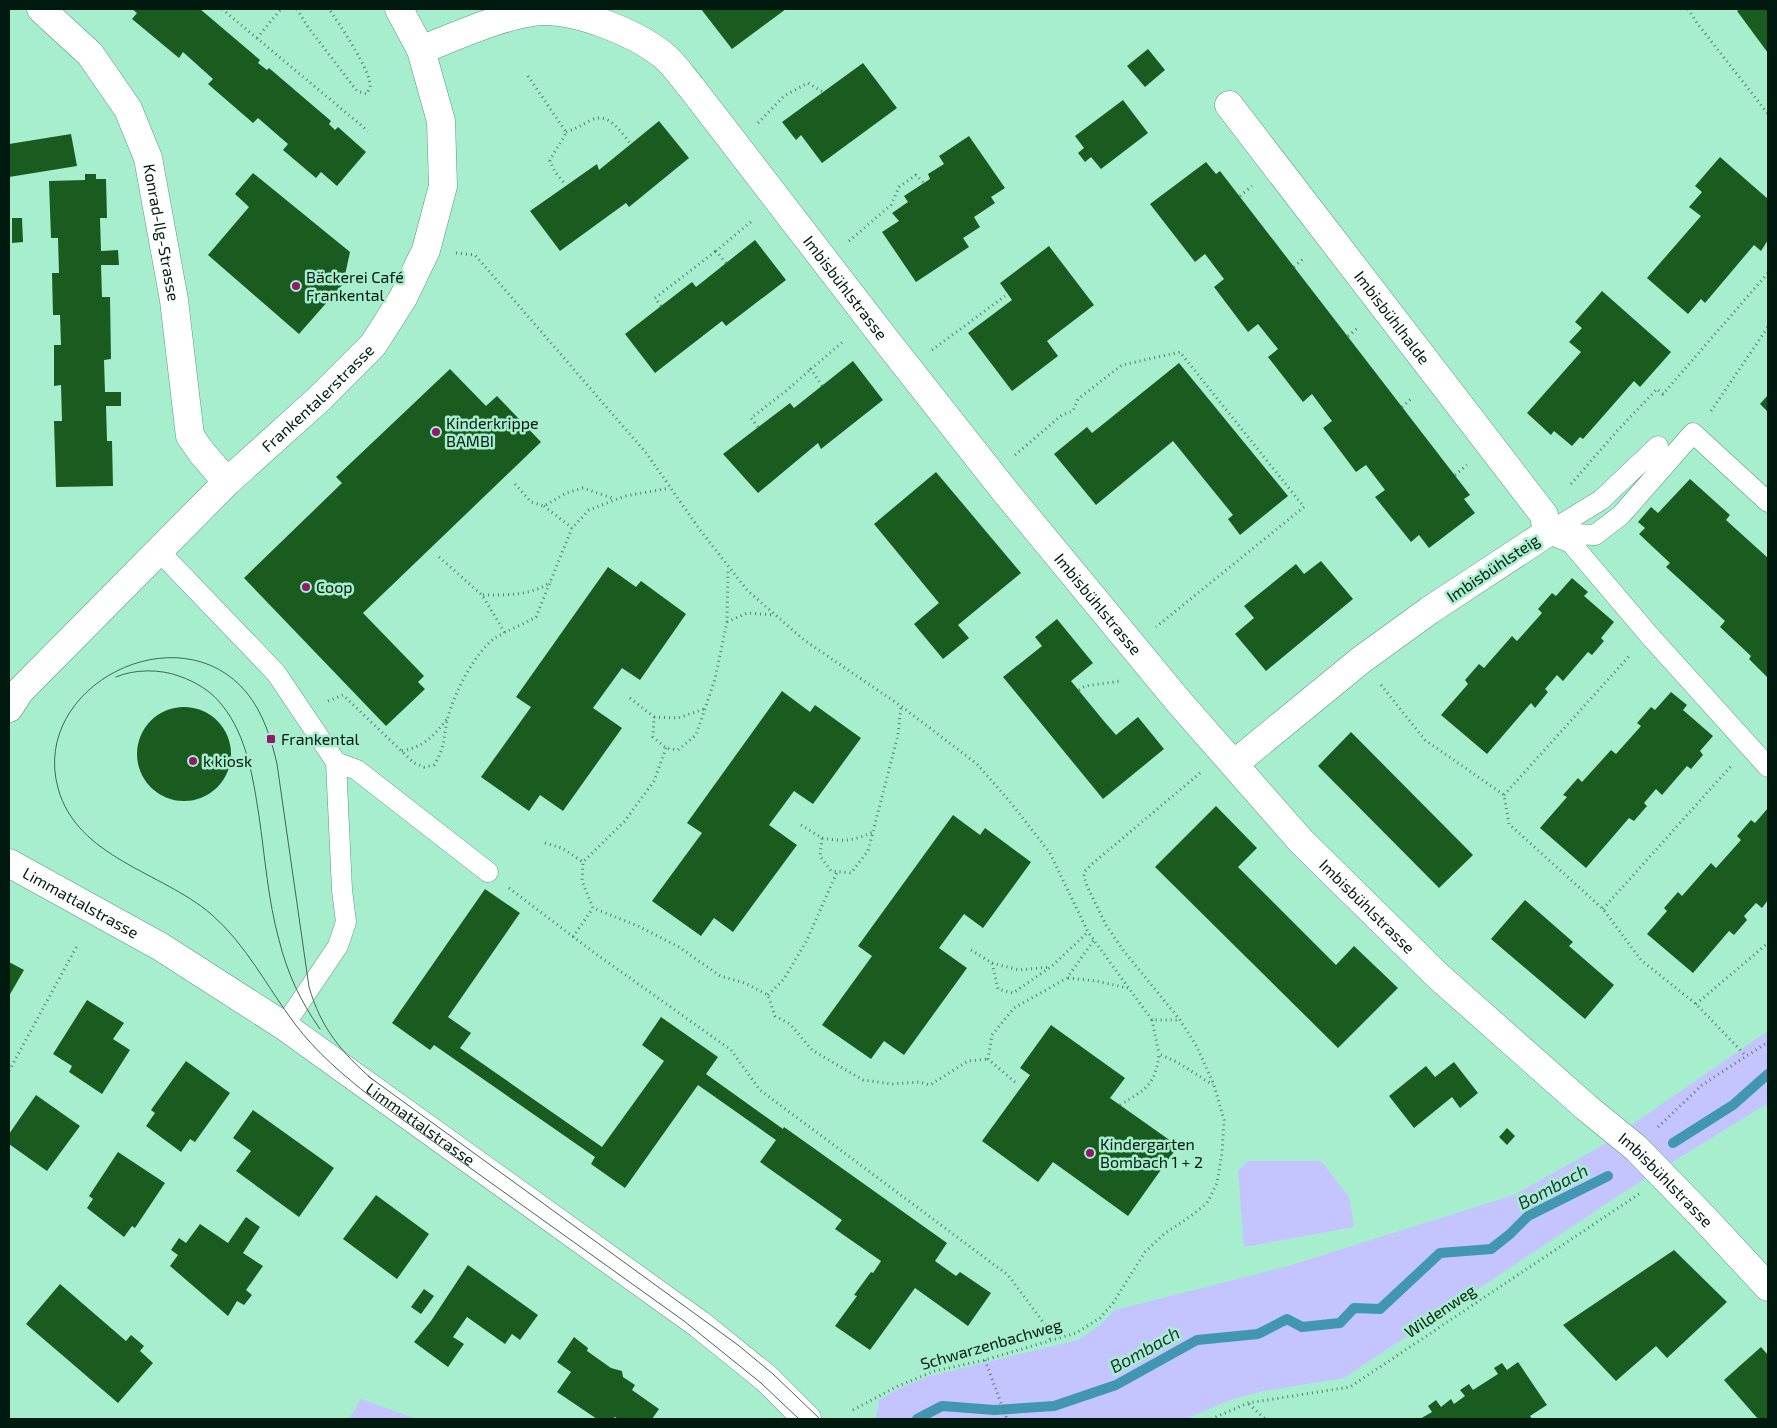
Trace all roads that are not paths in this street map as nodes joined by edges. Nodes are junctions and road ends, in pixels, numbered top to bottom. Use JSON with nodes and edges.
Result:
{"nodes":[{"id":1,"x":41,"y":9,"type":"edge"},
{"id":2,"x":399,"y":9,"type":"edge"},
{"id":3,"x":421,"y":50,"type":"junction"},
{"id":4,"x":1229,"y":105,"type":"dead end"},
{"id":5,"x":1658,"y":446,"type":"dead end"},
{"id":6,"x":227,"y":482,"type":"junction"},
{"id":7,"x":1768,"y":502,"type":"edge"},
{"id":8,"x":1546,"y":524,"type":"junction"},
{"id":9,"x":158,"y":550,"type":"junction"},
{"id":10,"x":9,"y":708,"type":"edge"},
{"id":11,"x":1229,"y":758,"type":"junction"},
{"id":12,"x":336,"y":762,"type":"junction"},
{"id":13,"x":1768,"y":767,"type":"edge"},
{"id":14,"x":9,"y":864,"type":"edge"},
{"id":15,"x":488,"y":872,"type":"road end"},
{"id":16,"x":284,"y":1026,"type":"junction"},
{"id":17,"x":1768,"y":1286,"type":"edge"},
{"id":18,"x":807,"y":1419,"type":"edge"}],
"edges":[{"from":1,"to":6,"type":"street","name":"Konrad-Ilg-Strasse"},
{"from":2,"to":3,"type":"street","name":"Frankentalerstrasse"},
{"from":3,"to":6,"type":"street","name":"Frankentalerstrasse"},
{"from":3,"to":11,"type":"street","name":"Imbisbühlstrasse"},
{"from":4,"to":8,"type":"street","name":"Imbisbühlhalde"},
{"from":5,"to":8,"type":"lane"},
{"from":6,"to":9,"type":"street","name":"Frankentalerstrasse"},
{"from":7,"to":8,"type":"lane","name":"Imbisbühlsteig"},
{"from":8,"to":11,"type":"street","name":"Imbisbühlsteig"},
{"from":8,"to":13,"type":"lane"},
{"from":9,"to":10,"type":"street","name":"Frankentalerstrasse"},
{"from":9,"to":12,"type":"lane"},
{"from":11,"to":17,"type":"street","name":"Imbisbühlstrasse"},
{"from":12,"to":15,"type":"lane"},
{"from":12,"to":16,"type":"lane"},
{"from":14,"to":16,"type":"street","name":"Limmattalstrasse"},
{"from":16,"to":18,"type":"street","name":"Limmattalstrasse"}]}
